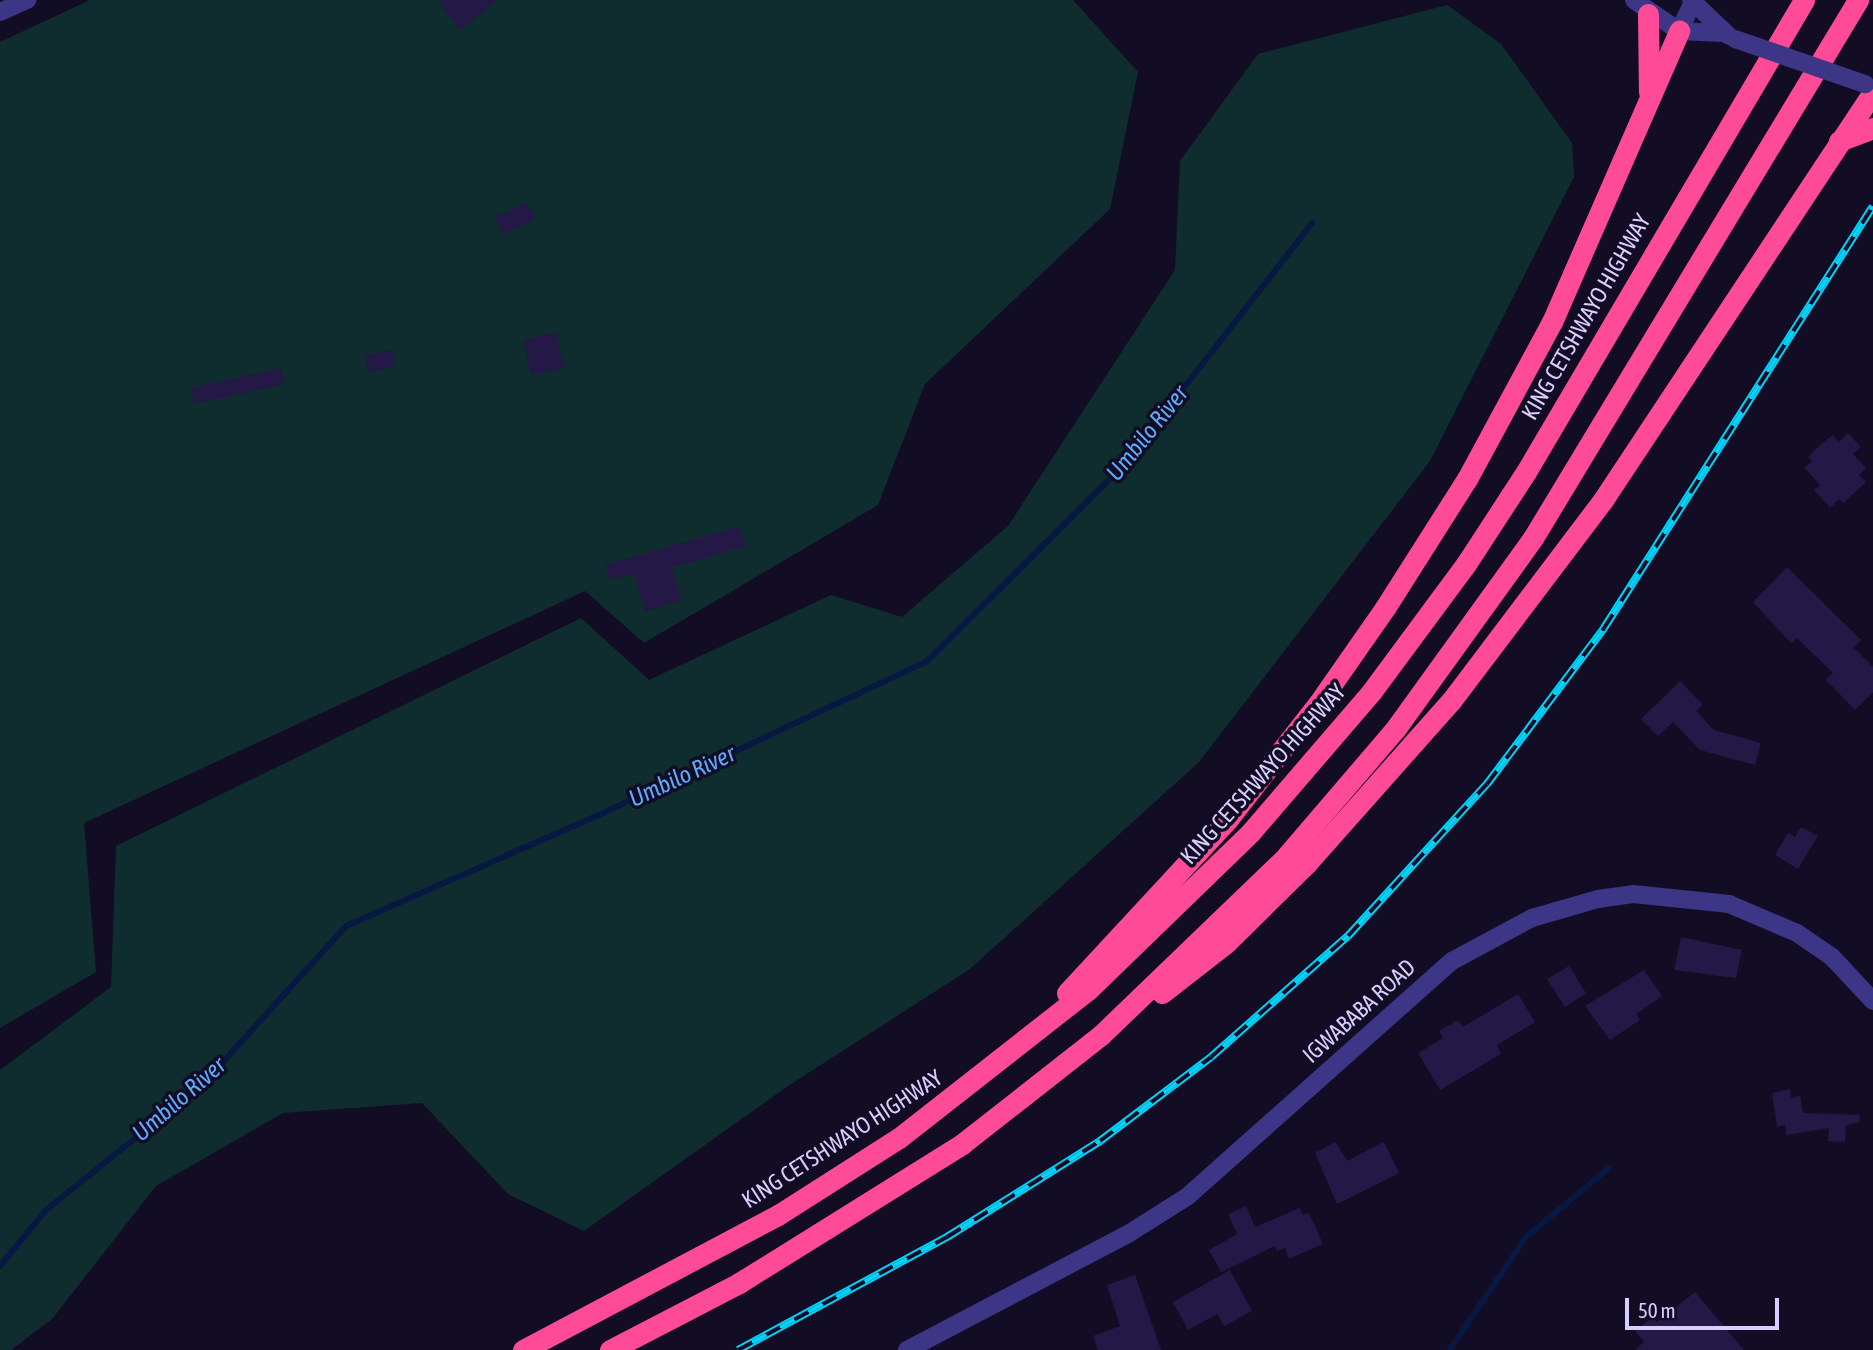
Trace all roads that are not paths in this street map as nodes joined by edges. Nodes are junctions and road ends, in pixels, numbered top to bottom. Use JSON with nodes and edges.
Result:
{"nodes":[{"id":1,"x":27,"y":0,"type":"edge"},
{"id":2,"x":1804,"y":0,"type":"edge"},
{"id":3,"x":1858,"y":0,"type":"edge"},
{"id":4,"x":1693,"y":1,"type":"edge"},
{"id":5,"x":1641,"y":7,"type":"edge"},
{"id":6,"x":0,"y":12,"type":"edge"},
{"id":7,"x":1679,"y":31,"type":"junction"},
{"id":8,"x":1729,"y":36,"type":"junction"},
{"id":9,"x":1870,"y":87,"type":"edge"},
{"id":10,"x":1649,"y":101,"type":"junction"},
{"id":11,"x":1873,"y":128,"type":"edge"},
{"id":12,"x":1837,"y":142,"type":"junction"},
{"id":13,"x":1873,"y":1001,"type":"edge"},
{"id":14,"x":1039,"y":1032,"type":"junction"},
{"id":15,"x":1101,"y":1035,"type":"junction"},
{"id":16,"x":523,"y":1350,"type":"edge"},
{"id":17,"x":610,"y":1350,"type":"edge"},
{"id":18,"x":907,"y":1350,"type":"edge"}],
"edges":[{"from":1,"to":6,"type":"street"},
{"from":2,"to":14,"type":"highway","name":"KING CETSHWAYO HIGHWAY"},
{"from":3,"to":15,"type":"highway"},
{"from":4,"to":7,"type":"street"},
{"from":4,"to":8,"type":"street"},
{"from":5,"to":7,"type":"street"},
{"from":5,"to":10,"type":"highway"},
{"from":7,"to":8,"type":"street"},
{"from":7,"to":10,"type":"highway"},
{"from":8,"to":9,"type":"street","bridge":true},
{"from":9,"to":12,"type":"highway"},
{"from":10,"to":14,"type":"highway"},
{"from":11,"to":12,"type":"highway"},
{"from":12,"to":15,"type":"highway"},
{"from":13,"to":18,"type":"street","name":"IGWABABA ROAD"},
{"from":14,"to":16,"type":"highway","name":"KING CETSHWAYO HIGHWAY"},
{"from":15,"to":17,"type":"highway"}]}
